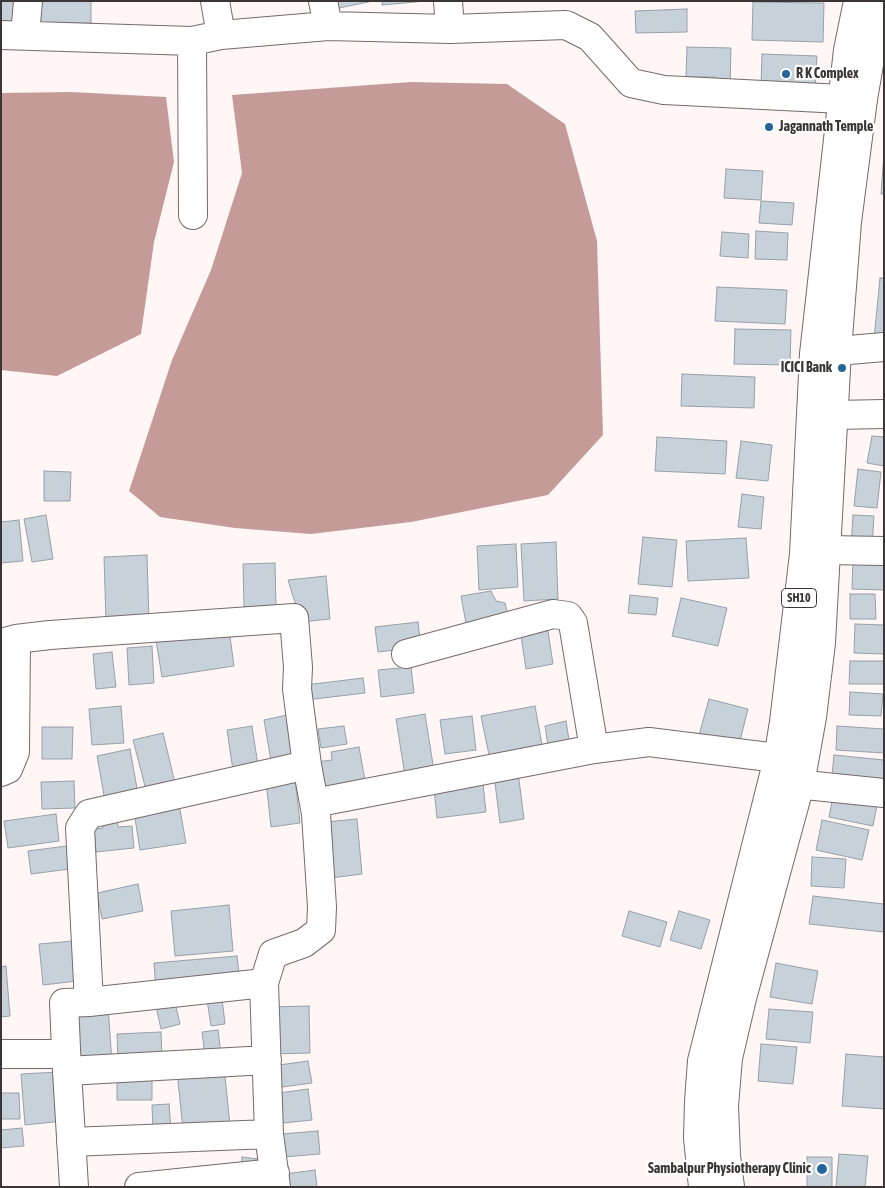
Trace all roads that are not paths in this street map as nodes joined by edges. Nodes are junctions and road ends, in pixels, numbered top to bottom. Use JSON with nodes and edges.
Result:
{"nodes":[{"id":1,"x":28,"y":1,"type":"edge"},
{"id":2,"x":215,"y":1,"type":"edge"},
{"id":3,"x":448,"y":1,"type":"edge"},
{"id":4,"x":858,"y":1,"type":"edge"},
{"id":5,"x":880,"y":1,"type":"edge"},
{"id":6,"x":325,"y":14,"type":"edge"},
{"id":7,"x":450,"y":29,"type":"junction"},
{"id":8,"x":13,"y":35,"type":"edge"},
{"id":9,"x":221,"y":35,"type":"junction"},
{"id":10,"x":192,"y":41,"type":"junction"},
{"id":11,"x":853,"y":99,"type":"junction"},
{"id":12,"x":193,"y":215,"type":"dead end"},
{"id":13,"x":884,"y":347,"type":"edge"},
{"id":14,"x":837,"y":352,"type":"junction"},
{"id":15,"x":884,"y":414,"type":"edge"},
{"id":16,"x":834,"y":415,"type":"junction"},
{"id":17,"x":827,"y":550,"type":"junction"},
{"id":18,"x":884,"y":551,"type":"edge"},
{"id":19,"x":8,"y":641,"type":"edge"},
{"id":20,"x":406,"y":654,"type":"dead end"},
{"id":21,"x":594,"y":749,"type":"junction"},
{"id":22,"x":307,"y":765,"type":"junction"},
{"id":23,"x":1,"y":772,"type":"edge"},
{"id":24,"x":788,"y":772,"type":"junction"},
{"id":25,"x":884,"y":793,"type":"edge"},
{"id":26,"x":314,"y":803,"type":"junction"},
{"id":27,"x":264,"y":983,"type":"junction"},
{"id":28,"x":89,"y":1002,"type":"junction"},
{"id":29,"x":1,"y":1054,"type":"edge"},
{"id":30,"x":267,"y":1060,"type":"junction"},
{"id":31,"x":66,"y":1062,"type":"junction"},
{"id":32,"x":269,"y":1134,"type":"junction"},
{"id":33,"x":71,"y":1142,"type":"junction"},
{"id":34,"x":276,"y":1180,"type":"edge"},
{"id":35,"x":74,"y":1187,"type":"edge"},
{"id":36,"x":139,"y":1187,"type":"edge"},
{"id":37,"x":703,"y":1187,"type":"edge"},
{"id":38,"x":730,"y":1187,"type":"edge"}],
"edges":[{"from":1,"to":8,"type":"street"},
{"from":2,"to":9,"type":"street"},
{"from":3,"to":7,"type":"street"},
{"from":4,"to":11,"type":"street","number":"SH10"},
{"from":5,"to":11,"type":"street","number":"SH10"},
{"from":6,"to":7,"type":"street"},
{"from":6,"to":9,"type":"street"},
{"from":7,"to":11,"type":"street"},
{"from":8,"to":10,"type":"street"},
{"from":9,"to":10,"type":"street"},
{"from":10,"to":12,"type":"street"},
{"from":11,"to":14,"type":"street","number":"SH10"},
{"from":11,"to":24,"type":"street","number":"SH10"},
{"from":13,"to":14,"type":"street"},
{"from":14,"to":16,"type":"street","number":"SH10"},
{"from":15,"to":16,"type":"street"},
{"from":16,"to":17,"type":"street","number":"SH10"},
{"from":17,"to":18,"type":"street"},
{"from":17,"to":24,"type":"street","number":"SH10"},
{"from":19,"to":22,"type":"street"},
{"from":19,"to":23,"type":"street"},
{"from":20,"to":21,"type":"street"},
{"from":21,"to":24,"type":"street"},
{"from":21,"to":26,"type":"street"},
{"from":22,"to":26,"type":"street"},
{"from":22,"to":28,"type":"street"},
{"from":24,"to":25,"type":"street"},
{"from":24,"to":37,"type":"street","number":"SH10"},
{"from":24,"to":38,"type":"street","number":"SH10"},
{"from":26,"to":27,"type":"street"},
{"from":27,"to":28,"type":"street"},
{"from":27,"to":30,"type":"street"},
{"from":28,"to":31,"type":"street"},
{"from":29,"to":31,"type":"street"},
{"from":30,"to":31,"type":"street"},
{"from":30,"to":32,"type":"street"},
{"from":31,"to":33,"type":"street"},
{"from":32,"to":33,"type":"street"},
{"from":32,"to":34,"type":"street"},
{"from":33,"to":35,"type":"street"},
{"from":34,"to":36,"type":"street"}]}
